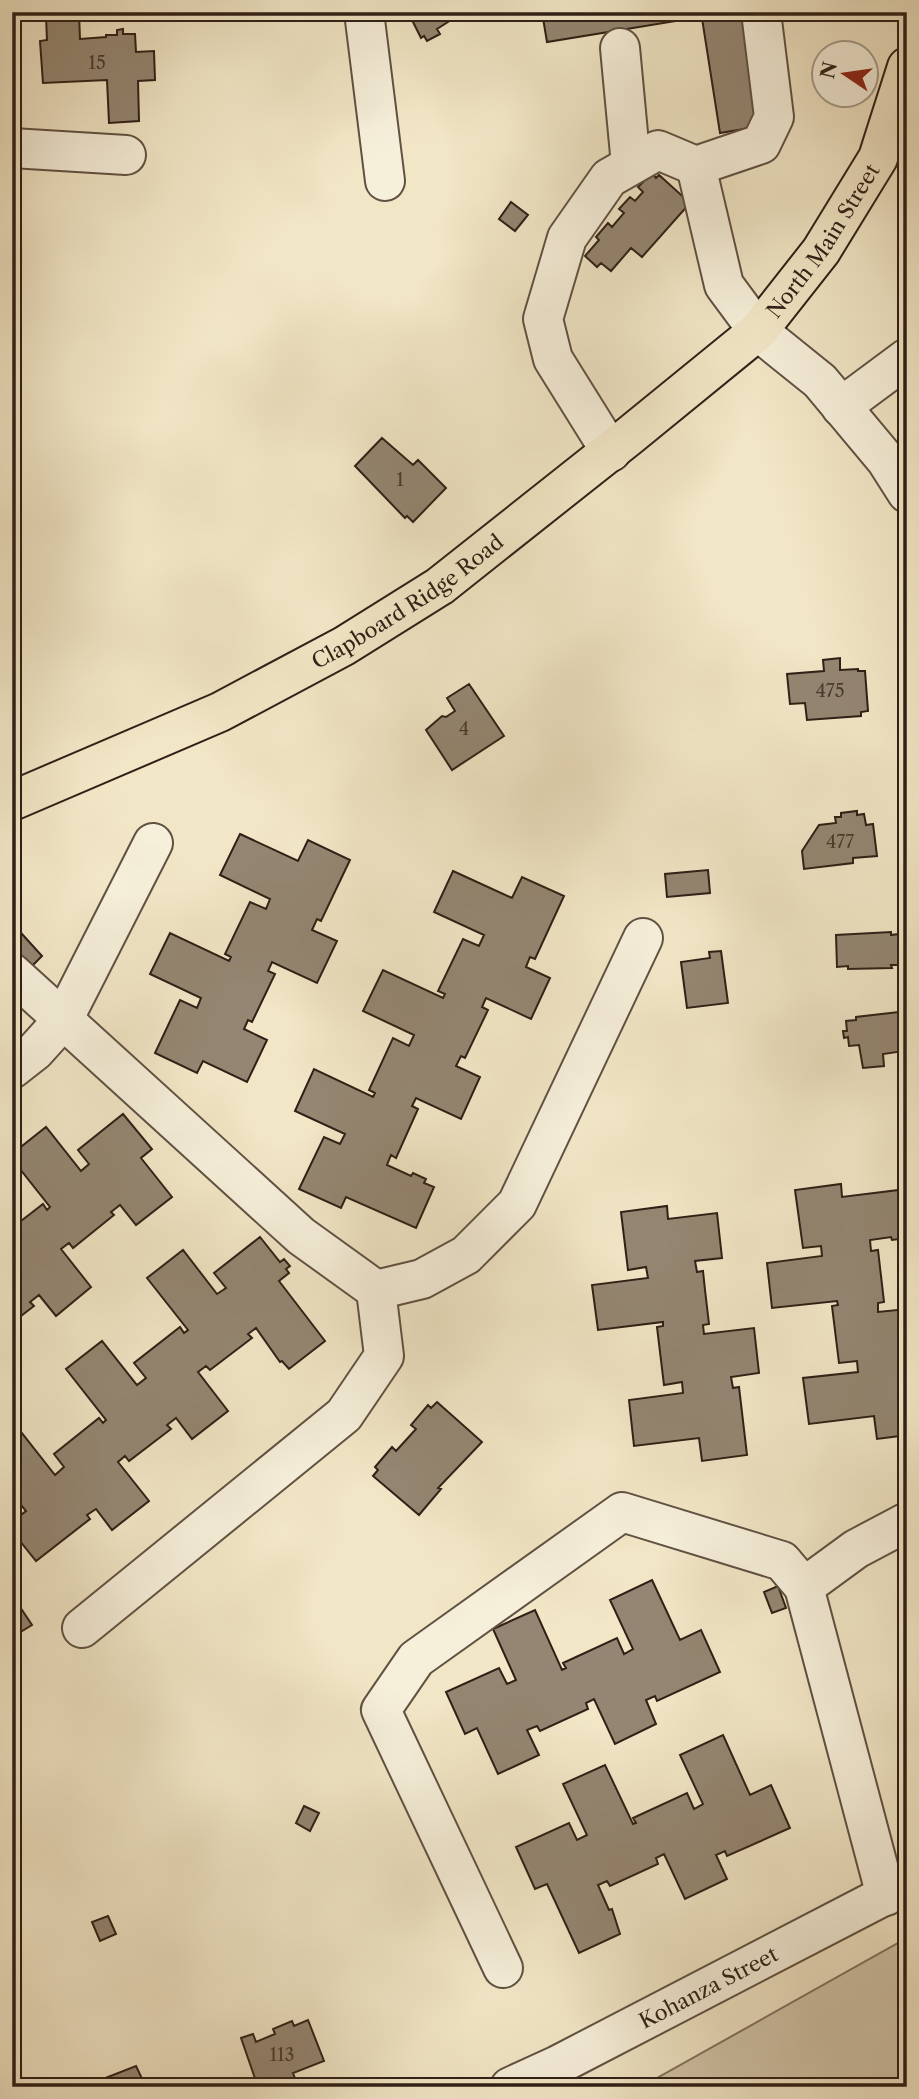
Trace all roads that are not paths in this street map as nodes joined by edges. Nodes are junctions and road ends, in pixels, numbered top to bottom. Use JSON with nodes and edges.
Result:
{"nodes":[{"id":1,"x":364,"y":12,"type":"edge"},
{"id":2,"x":761,"y":12,"type":"edge"},
{"id":3,"x":620,"y":48,"type":"dead end"},
{"id":4,"x":907,"y":67,"type":"edge"},
{"id":5,"x":12,"y":148,"type":"edge"},
{"id":6,"x":126,"y":155,"type":"dead end"},
{"id":7,"x":631,"y":165,"type":"junction"},
{"id":8,"x":696,"y":166,"type":"junction"},
{"id":9,"x":385,"y":181,"type":"dead end"},
{"id":10,"x":758,"y":331,"type":"junction"},
{"id":11,"x":907,"y":358,"type":"edge"},
{"id":12,"x":841,"y":407,"type":"junction"},
{"id":13,"x":611,"y":452,"type":"junction"},
{"id":14,"x":907,"y":493,"type":"edge"},
{"id":15,"x":12,"y":802,"type":"edge"},
{"id":16,"x":153,"y":843,"type":"dead end"},
{"id":17,"x":643,"y":938,"type":"dead end"},
{"id":18,"x":12,"y":973,"type":"edge"},
{"id":19,"x":63,"y":1020,"type":"junction"},
{"id":20,"x":12,"y":1069,"type":"edge"},
{"id":21,"x":376,"y":1290,"type":"junction"},
{"id":22,"x":907,"y":1522,"type":"edge"},
{"id":23,"x":804,"y":1587,"type":"junction"},
{"id":24,"x":82,"y":1628,"type":"dead end"},
{"id":25,"x":896,"y":1890,"type":"edge"},
{"id":26,"x":503,"y":1968,"type":"dead end"},
{"id":27,"x":510,"y":2087,"type":"edge"}],
"edges":[{"from":1,"to":9,"type":"street"},
{"from":2,"to":8,"type":"street"},
{"from":3,"to":7,"type":"street"},
{"from":4,"to":10,"type":"main road","name":"North Main Street"},
{"from":5,"to":6,"type":"street"},
{"from":7,"to":8,"type":"street"},
{"from":7,"to":13,"type":"street"},
{"from":8,"to":10,"type":"street"},
{"from":10,"to":12,"type":"street"},
{"from":10,"to":13,"type":"main road","name":"Clapboard Ridge Road"},
{"from":11,"to":12,"type":"street"},
{"from":12,"to":14,"type":"street"},
{"from":13,"to":15,"type":"main road","name":"Clapboard Ridge Road"},
{"from":16,"to":19,"type":"street"},
{"from":17,"to":21,"type":"street"},
{"from":18,"to":19,"type":"street"},
{"from":19,"to":20,"type":"street"},
{"from":19,"to":21,"type":"street"},
{"from":21,"to":24,"type":"street"},
{"from":22,"to":23,"type":"street"},
{"from":23,"to":25,"type":"street"},
{"from":23,"to":26,"type":"street"},
{"from":25,"to":27,"type":"street","name":"Kohanza Street"}]}
